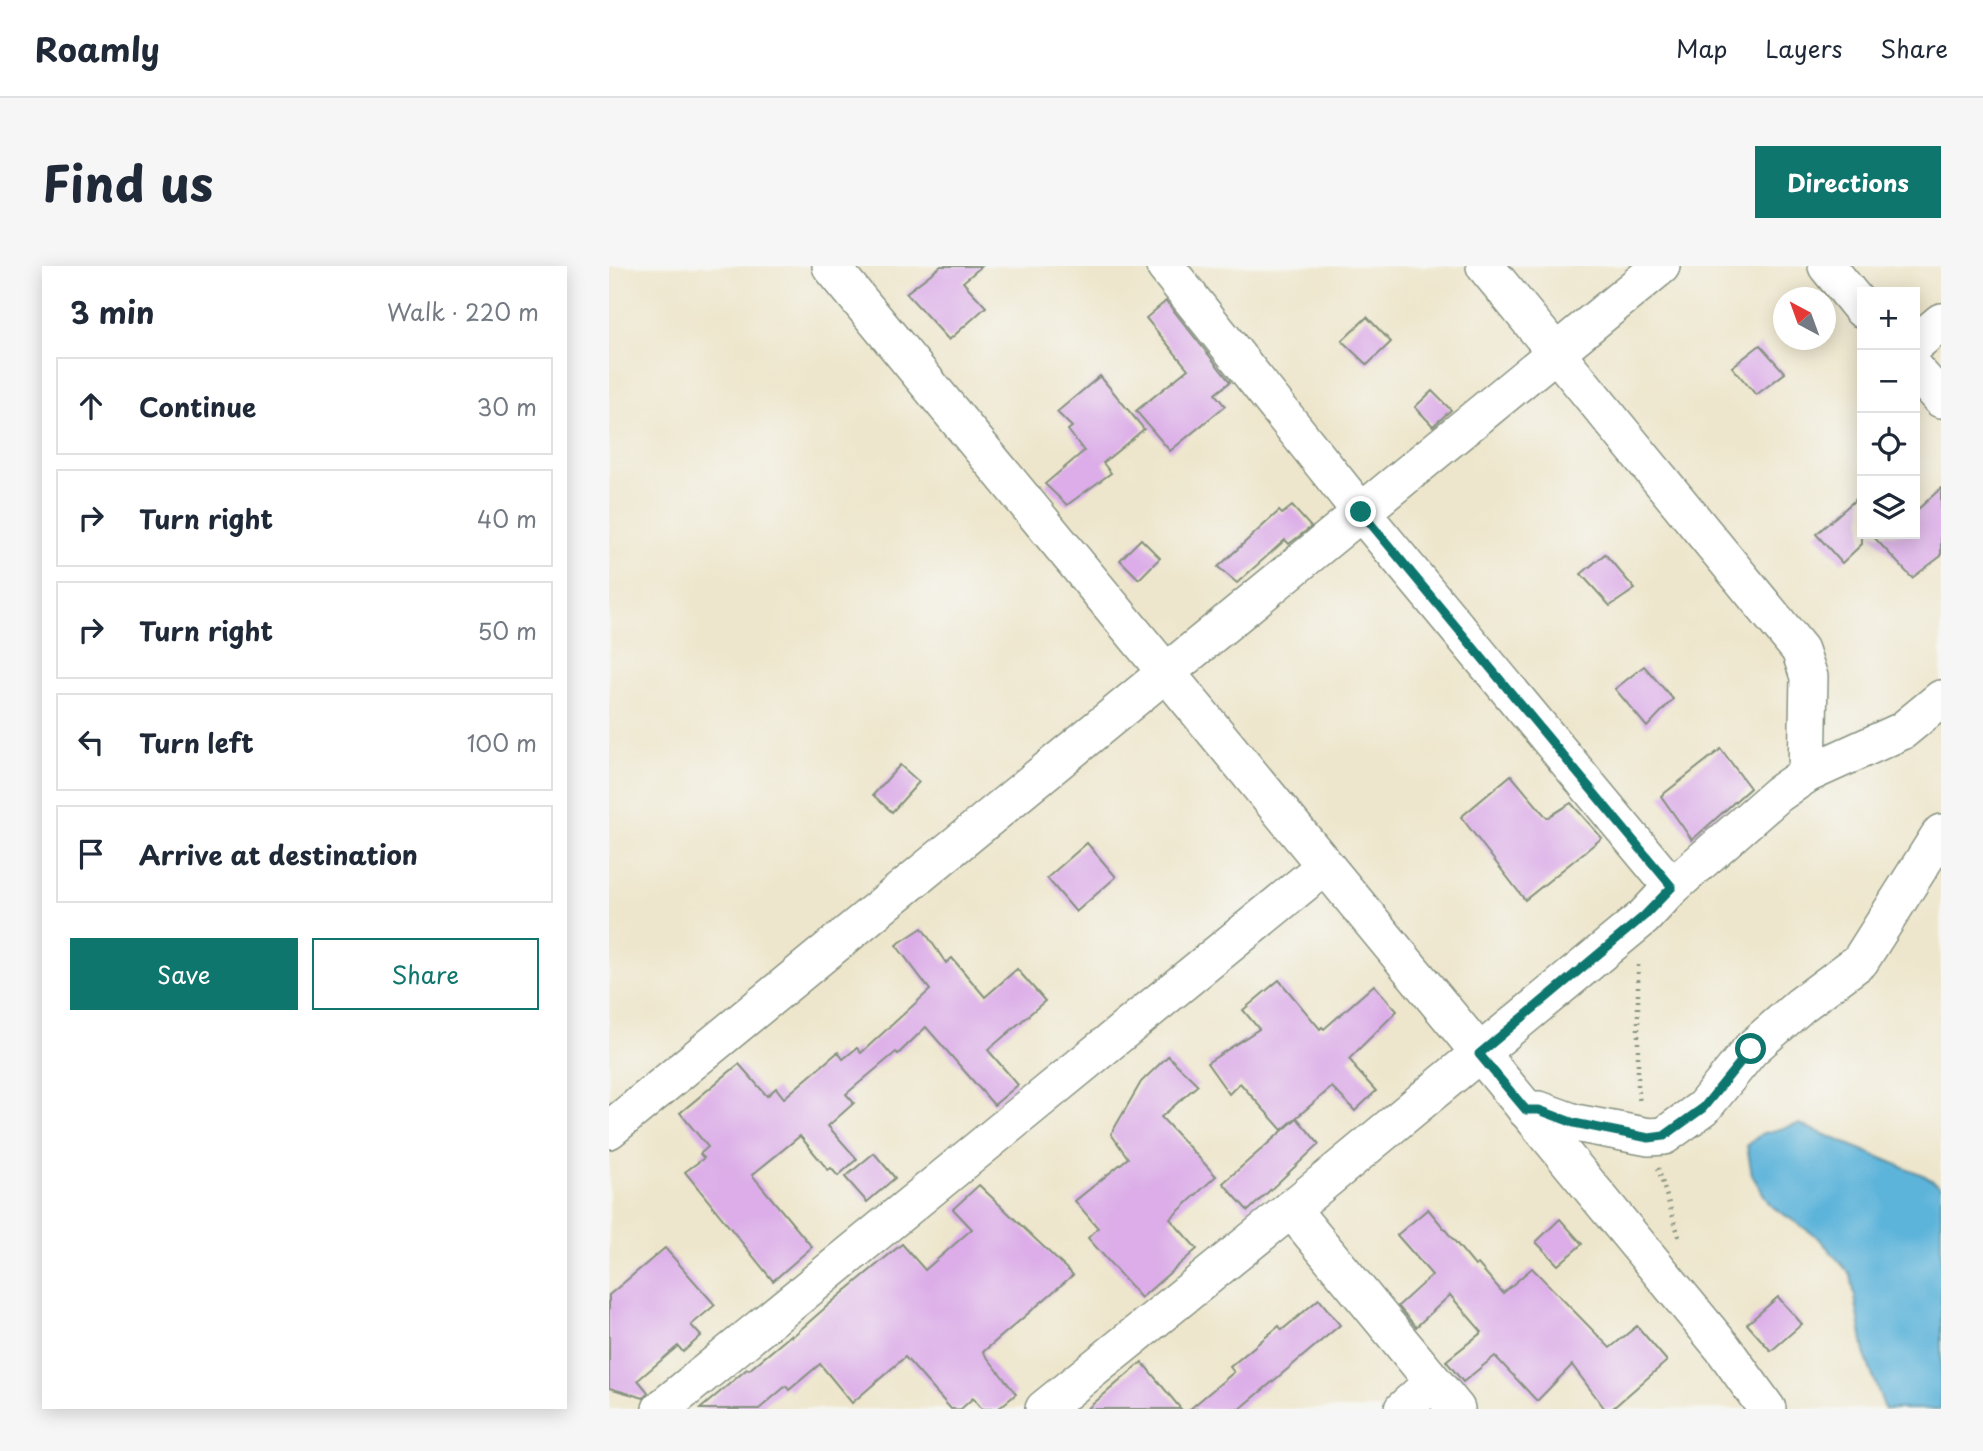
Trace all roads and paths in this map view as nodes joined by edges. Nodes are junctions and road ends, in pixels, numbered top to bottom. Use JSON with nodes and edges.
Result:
{"nodes":[{"id":1,"x":831,"y":266,"type":"edge"},
{"id":2,"x":1165,"y":266,"type":"edge"},
{"id":3,"x":1485,"y":266,"type":"edge"},
{"id":4,"x":1661,"y":266,"type":"edge"},
{"id":5,"x":1827,"y":266,"type":"edge"},
{"id":6,"x":1857,"y":303,"type":"edge"},
{"id":7,"x":1941,"y":322,"type":"edge"},
{"id":8,"x":1920,"y":340,"type":"edge"},
{"id":9,"x":1555,"y":353,"type":"junction"},
{"id":10,"x":1920,"y":376,"type":"edge"},
{"id":11,"x":1941,"y":399,"type":"edge"},
{"id":12,"x":1361,"y":512,"type":"junction"},
{"id":13,"x":1166,"y":673,"type":"junction"},
{"id":14,"x":1941,"y":699,"type":"edge"},
{"id":15,"x":1807,"y":774,"type":"junction"},
{"id":16,"x":1941,"y":834,"type":"edge"},
{"id":17,"x":1325,"y":866,"type":"junction"},
{"id":18,"x":1672,"y":887,"type":"junction"},
{"id":19,"x":1479,"y":1054,"type":"junction"},
{"id":20,"x":1526,"y":1110,"type":"junction"},
{"id":21,"x":609,"y":1130,"type":"edge"},
{"id":22,"x":1291,"y":1209,"type":"junction"},
{"id":23,"x":1445,"y":1395,"type":"edge"},
{"id":24,"x":661,"y":1409,"type":"edge"},
{"id":25,"x":1044,"y":1409,"type":"edge"},
{"id":26,"x":1403,"y":1409,"type":"edge"},
{"id":27,"x":1767,"y":1409,"type":"edge"}],
"edges":[{"from":1,"to":13,"type":"street"},
{"from":2,"to":12,"type":"street"},
{"from":3,"to":9,"type":"street"},
{"from":4,"to":9,"type":"street"},
{"from":5,"to":6,"type":"street"},
{"from":7,"to":8,"type":"street"},
{"from":9,"to":12,"type":"street"},
{"from":9,"to":15,"type":"street"},
{"from":10,"to":11,"type":"street"},
{"from":12,"to":13,"type":"street"},
{"from":12,"to":18,"type":"street"},
{"from":13,"to":17,"type":"street"},
{"from":13,"to":21,"type":"street"},
{"from":14,"to":15,"type":"street"},
{"from":15,"to":18,"type":"street"},
{"from":16,"to":20,"type":"street"},
{"from":17,"to":19,"type":"street"},
{"from":17,"to":24,"type":"street"},
{"from":18,"to":19,"type":"street"},
{"from":19,"to":20,"type":"street"},
{"from":19,"to":22,"type":"street"},
{"from":20,"to":27,"type":"street"},
{"from":22,"to":23,"type":"street"},
{"from":22,"to":25,"type":"street"},
{"from":23,"to":26,"type":"street"}]}
